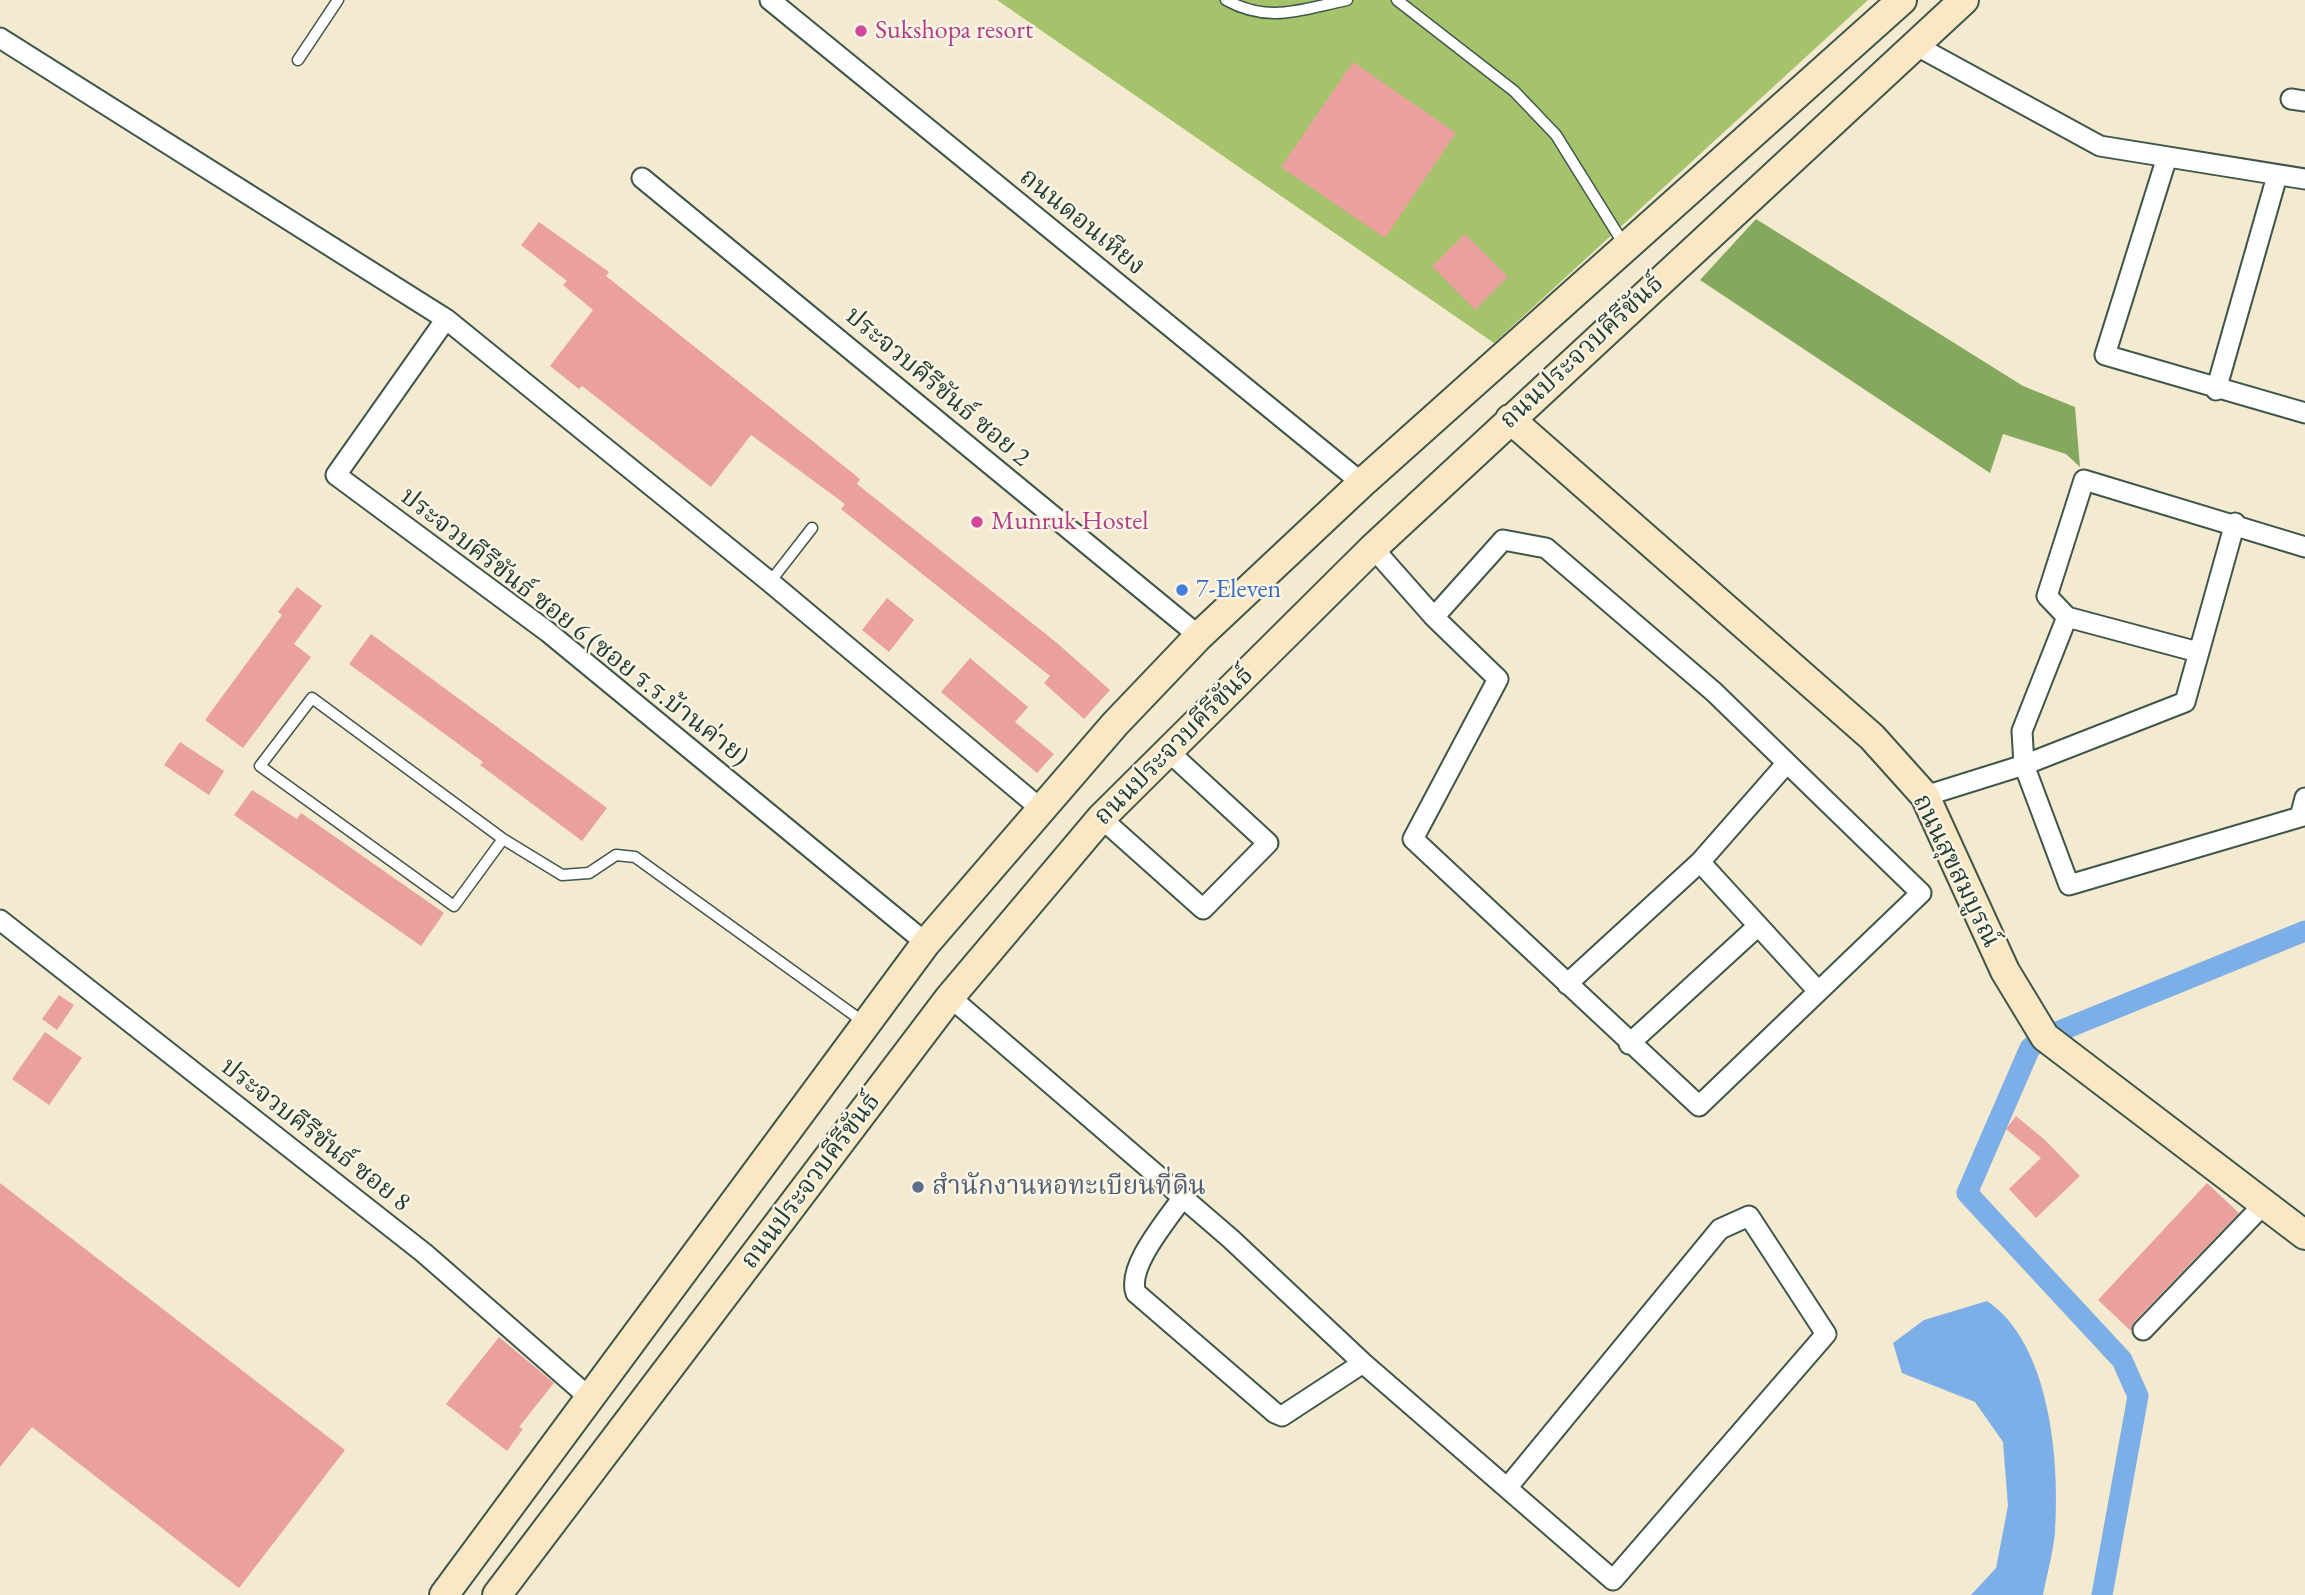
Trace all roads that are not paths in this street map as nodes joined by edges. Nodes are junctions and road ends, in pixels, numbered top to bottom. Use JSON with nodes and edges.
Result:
{"nodes":[{"id":1,"x":338,"y":0,"type":"edge"},
{"id":2,"x":770,"y":0,"type":"edge"},
{"id":3,"x":1226,"y":0,"type":"edge"},
{"id":4,"x":1347,"y":0,"type":"edge"},
{"id":5,"x":1397,"y":0,"type":"edge"},
{"id":6,"x":1902,"y":0,"type":"edge"},
{"id":7,"x":1964,"y":0,"type":"edge"},
{"id":8,"x":0,"y":38,"type":"edge"},
{"id":9,"x":1915,"y":45,"type":"junction"},
{"id":10,"x":298,"y":60,"type":"dead end"},
{"id":11,"x":2167,"y":157,"type":"junction"},
{"id":12,"x":2277,"y":176,"type":"junction"},
{"id":13,"x":642,"y":178,"type":"dead end"},
{"id":14,"x":2305,"y":179,"type":"edge"},
{"id":15,"x":1626,"y":247,"type":"junction"},
{"id":16,"x":446,"y":319,"type":"junction"},
{"id":17,"x":2216,"y":390,"type":"junction"},
{"id":18,"x":2305,"y":414,"type":"edge"},
{"id":19,"x":1510,"y":419,"type":"junction"},
{"id":20,"x":1362,"y":483,"type":"junction"},
{"id":21,"x":2235,"y":523,"type":"junction"},
{"id":22,"x":812,"y":528,"type":"dead end"},
{"id":23,"x":2305,"y":547,"type":"edge"},
{"id":24,"x":1373,"y":548,"type":"junction"},
{"id":25,"x":770,"y":582,"type":"junction"},
{"id":26,"x":1434,"y":617,"type":"junction"},
{"id":27,"x":2067,"y":617,"type":"junction"},
{"id":28,"x":1199,"y":636,"type":"junction"},
{"id":29,"x":2198,"y":652,"type":"junction"},
{"id":30,"x":1167,"y":751,"type":"junction"},
{"id":31,"x":1786,"y":764,"type":"junction"},
{"id":32,"x":2024,"y":765,"type":"junction"},
{"id":33,"x":1925,"y":796,"type":"junction"},
{"id":34,"x":2305,"y":797,"type":"edge"},
{"id":35,"x":1041,"y":808,"type":"junction"},
{"id":36,"x":1101,"y":818,"type":"junction"},
{"id":37,"x":503,"y":839,"type":"junction"},
{"id":38,"x":1700,"y":862,"type":"junction"},
{"id":39,"x":0,"y":920,"type":"edge"},
{"id":40,"x":1758,"y":926,"type":"junction"},
{"id":41,"x":926,"y":943,"type":"junction"},
{"id":42,"x":1567,"y":984,"type":"junction"},
{"id":43,"x":1818,"y":992,"type":"junction"},
{"id":44,"x":950,"y":997,"type":"junction"},
{"id":45,"x":866,"y":1024,"type":"junction"},
{"id":46,"x":1629,"y":1044,"type":"junction"},
{"id":47,"x":1183,"y":1197,"type":"junction"},
{"id":48,"x":2264,"y":1204,"type":"junction"},
{"id":49,"x":2305,"y":1235,"type":"edge"},
{"id":50,"x":2143,"y":1330,"type":"dead end"},
{"id":51,"x":1363,"y":1363,"type":"junction"},
{"id":52,"x":591,"y":1399,"type":"junction"},
{"id":53,"x":1507,"y":1488,"type":"junction"},
{"id":54,"x":444,"y":1595,"type":"edge"},
{"id":55,"x":498,"y":1595,"type":"edge"}],
"edges":[{"from":1,"to":10,"type":"lane"},
{"from":2,"to":20,"type":"street","name":"ถนนดอนเหียง"},
{"from":3,"to":4,"type":"lane"},
{"from":5,"to":15,"type":"lane"},
{"from":6,"to":15,"type":"main road","name":"ถนนประจวบคีรีขันธ์"},
{"from":7,"to":9,"type":"main road","name":"ถนนประจวบคีรีขันธ์"},
{"from":8,"to":16,"type":"street"},
{"from":9,"to":11,"type":"street"},
{"from":9,"to":19,"type":"main road","name":"ถนนประจวบคีรีขันธ์"},
{"from":11,"to":12,"type":"street"},
{"from":11,"to":17,"type":"street"},
{"from":12,"to":14,"type":"street"},
{"from":12,"to":17,"type":"street"},
{"from":13,"to":28,"type":"street","name":"ประจวบคีรีขันธ์ ซอย 2"},
{"from":15,"to":20,"type":"main road","name":"ถนนประจวบคีรีขันธ์"},
{"from":16,"to":25,"type":"street"},
{"from":16,"to":41,"type":"street","name":"ประจวบคีรีขันธ์ ซอย 6 (ซอย ร.ร.บ้านค่าย)"},
{"from":17,"to":18,"type":"street"},
{"from":19,"to":24,"type":"main road","name":"ถนนประจวบคีรีขันธ์"},
{"from":19,"to":33,"type":"main road","name":"ถนนสุขสมบูรณ์"},
{"from":20,"to":28,"type":"main road","name":"ถนนประจวบคีรีขันธ์"},
{"from":21,"to":23,"type":"street"},
{"from":21,"to":27,"type":"street"},
{"from":21,"to":29,"type":"street"},
{"from":22,"to":25,"type":"lane"},
{"from":24,"to":26,"type":"street"},
{"from":24,"to":30,"type":"main road","name":"ถนนประจวบคีรีขันธ์"},
{"from":25,"to":35,"type":"street"},
{"from":26,"to":31,"type":"street"},
{"from":26,"to":42,"type":"street"},
{"from":27,"to":29,"type":"street"},
{"from":27,"to":32,"type":"street"},
{"from":28,"to":35,"type":"main road","name":"ถนนประจวบคีรีขันธ์"},
{"from":29,"to":32,"type":"street"},
{"from":30,"to":36,"type":"main road","name":"ถนนประจวบคีรีขันธ์"},
{"from":30,"to":36,"type":"street"},
{"from":31,"to":38,"type":"street"},
{"from":31,"to":43,"type":"street"},
{"from":32,"to":33,"type":"street"},
{"from":32,"to":34,"type":"street"},
{"from":33,"to":48,"type":"main road","name":"ถนนสุขสมบูรณ์"},
{"from":35,"to":41,"type":"main road","name":"ถนนประจวบคีรีขันธ์"},
{"from":36,"to":44,"type":"main road","name":"ถนนประจวบคีรีขันธ์"},
{"from":37,"to":37,"type":"lane"},
{"from":37,"to":45,"type":"lane"},
{"from":38,"to":40,"type":"street"},
{"from":38,"to":42,"type":"street"},
{"from":39,"to":52,"type":"street","name":"ประจวบคีรีขันธ์ ซอย 8"},
{"from":40,"to":43,"type":"street"},
{"from":40,"to":46,"type":"street"},
{"from":41,"to":45,"type":"main road","name":"ถนนประจวบคีรีขันธ์"},
{"from":42,"to":46,"type":"street"},
{"from":43,"to":46,"type":"street"},
{"from":44,"to":47,"type":"street"},
{"from":44,"to":55,"type":"main road","name":"ถนนประจวบคีรีขันธ์"},
{"from":45,"to":52,"type":"main road","name":"ถนนประจวบคีรีขันธ์"},
{"from":47,"to":51,"type":"street"},
{"from":47,"to":51,"type":"street"},
{"from":48,"to":49,"type":"main road","name":"ถนนสุขสมบูรณ์"},
{"from":48,"to":50,"type":"street"},
{"from":51,"to":53,"type":"street"},
{"from":52,"to":54,"type":"main road","name":"ถนนประจวบคีรีขันธ์"},
{"from":53,"to":53,"type":"street"}]}
